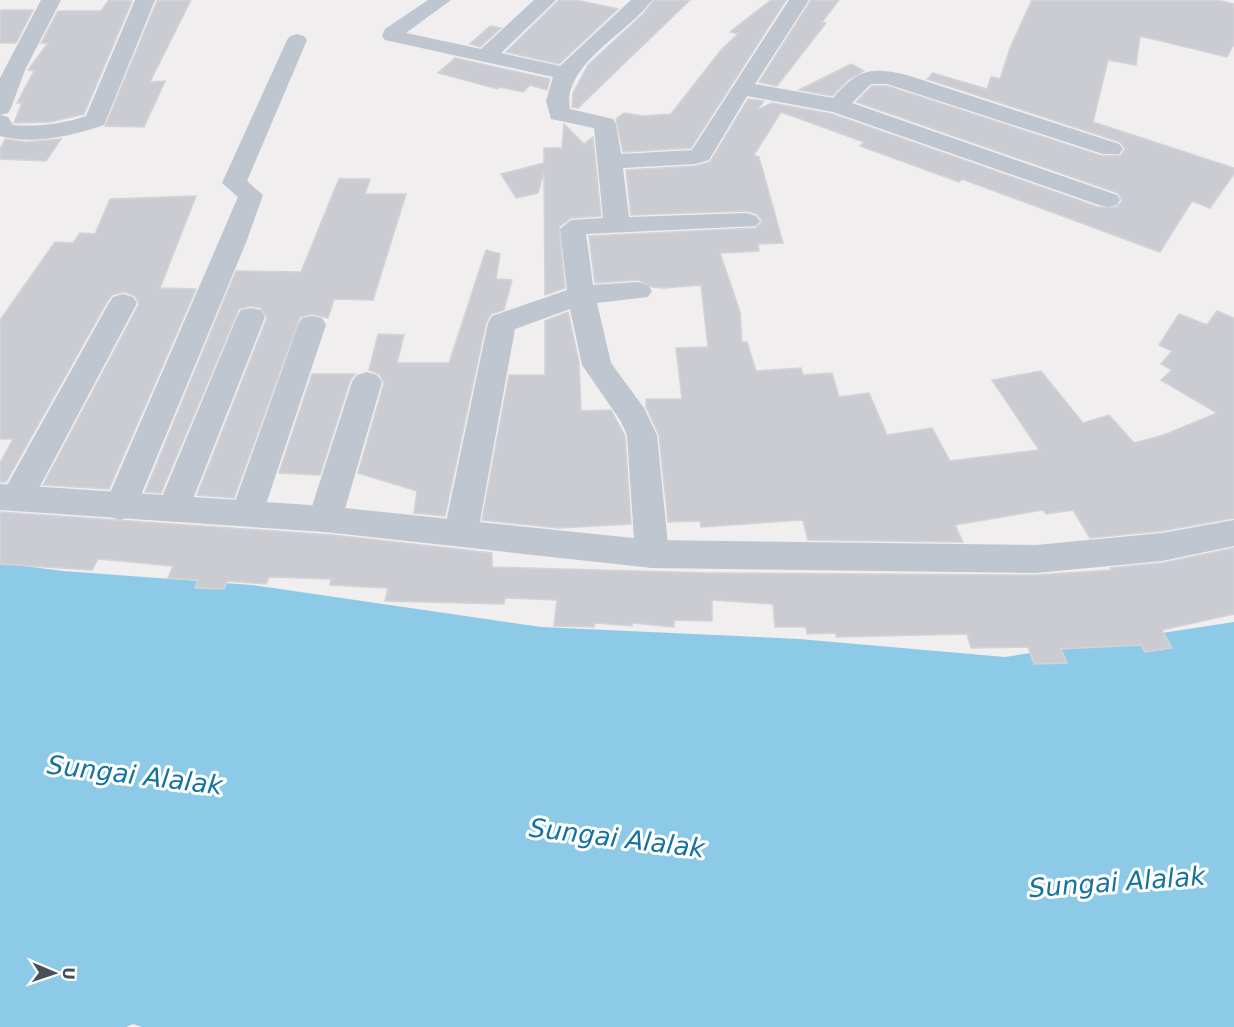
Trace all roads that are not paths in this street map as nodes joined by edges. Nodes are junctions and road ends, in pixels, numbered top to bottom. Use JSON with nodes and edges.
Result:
{"nodes":[{"id":1,"x":51,"y":0,"type":"edge"},
{"id":2,"x":145,"y":0,"type":"edge"},
{"id":3,"x":441,"y":0,"type":"edge"},
{"id":4,"x":546,"y":0,"type":"edge"},
{"id":5,"x":642,"y":0,"type":"edge"},
{"id":6,"x":799,"y":0,"type":"edge"},
{"id":7,"x":297,"y":40,"type":"dead end"},
{"id":8,"x":485,"y":56,"type":"junction"},
{"id":9,"x":7,"y":71,"type":"edge"},
{"id":10,"x":565,"y":73,"type":"junction"},
{"id":11,"x":741,"y":88,"type":"junction"},
{"id":12,"x":838,"y":106,"type":"junction"},
{"id":13,"x":0,"y":108,"type":"edge"},
{"id":14,"x":0,"y":122,"type":"edge"},
{"id":15,"x":1111,"y":149,"type":"dead end"},
{"id":16,"x":610,"y":162,"type":"junction"},
{"id":17,"x":1108,"y":200,"type":"dead end"},
{"id":18,"x":747,"y":220,"type":"dead end"},
{"id":19,"x":617,"y":225,"type":"junction"},
{"id":20,"x":638,"y":291,"type":"dead end"},
{"id":21,"x":581,"y":295,"type":"junction"},
{"id":22,"x":123,"y":303,"type":"dead end"},
{"id":23,"x":251,"y":317,"type":"dead end"},
{"id":24,"x":312,"y":325,"type":"dead end"},
{"id":25,"x":367,"y":382,"type":"dead end"},
{"id":26,"x":9,"y":498,"type":"edge"},
{"id":27,"x":120,"y":507,"type":"junction"},
{"id":28,"x":173,"y":509,"type":"junction"},
{"id":29,"x":248,"y":513,"type":"junction"},
{"id":30,"x":325,"y":519,"type":"junction"},
{"id":31,"x":461,"y":532,"type":"junction"},
{"id":32,"x":1234,"y":533,"type":"edge"},
{"id":33,"x":652,"y":554,"type":"junction"}],
"edges":[{"from":1,"to":9,"type":"street"},
{"from":2,"to":14,"type":"street"},
{"from":3,"to":8,"type":"street"},
{"from":4,"to":8,"type":"street"},
{"from":5,"to":10,"type":"street"},
{"from":6,"to":11,"type":"street"},
{"from":7,"to":27,"type":"street"},
{"from":8,"to":10,"type":"street"},
{"from":9,"to":13,"type":"street"},
{"from":10,"to":16,"type":"street"},
{"from":11,"to":12,"type":"street"},
{"from":11,"to":16,"type":"street"},
{"from":12,"to":15,"type":"street"},
{"from":12,"to":17,"type":"street"},
{"from":16,"to":19,"type":"street"},
{"from":18,"to":19,"type":"street"},
{"from":19,"to":21,"type":"street"},
{"from":20,"to":21,"type":"street"},
{"from":21,"to":31,"type":"street"},
{"from":21,"to":33,"type":"street"},
{"from":22,"to":26,"type":"street"},
{"from":23,"to":28,"type":"street"},
{"from":24,"to":29,"type":"street"},
{"from":25,"to":30,"type":"street"},
{"from":26,"to":27,"type":"street"},
{"from":27,"to":28,"type":"street"},
{"from":28,"to":29,"type":"street"},
{"from":29,"to":30,"type":"street"},
{"from":30,"to":31,"type":"street"},
{"from":31,"to":33,"type":"street"},
{"from":32,"to":33,"type":"street"}]}
